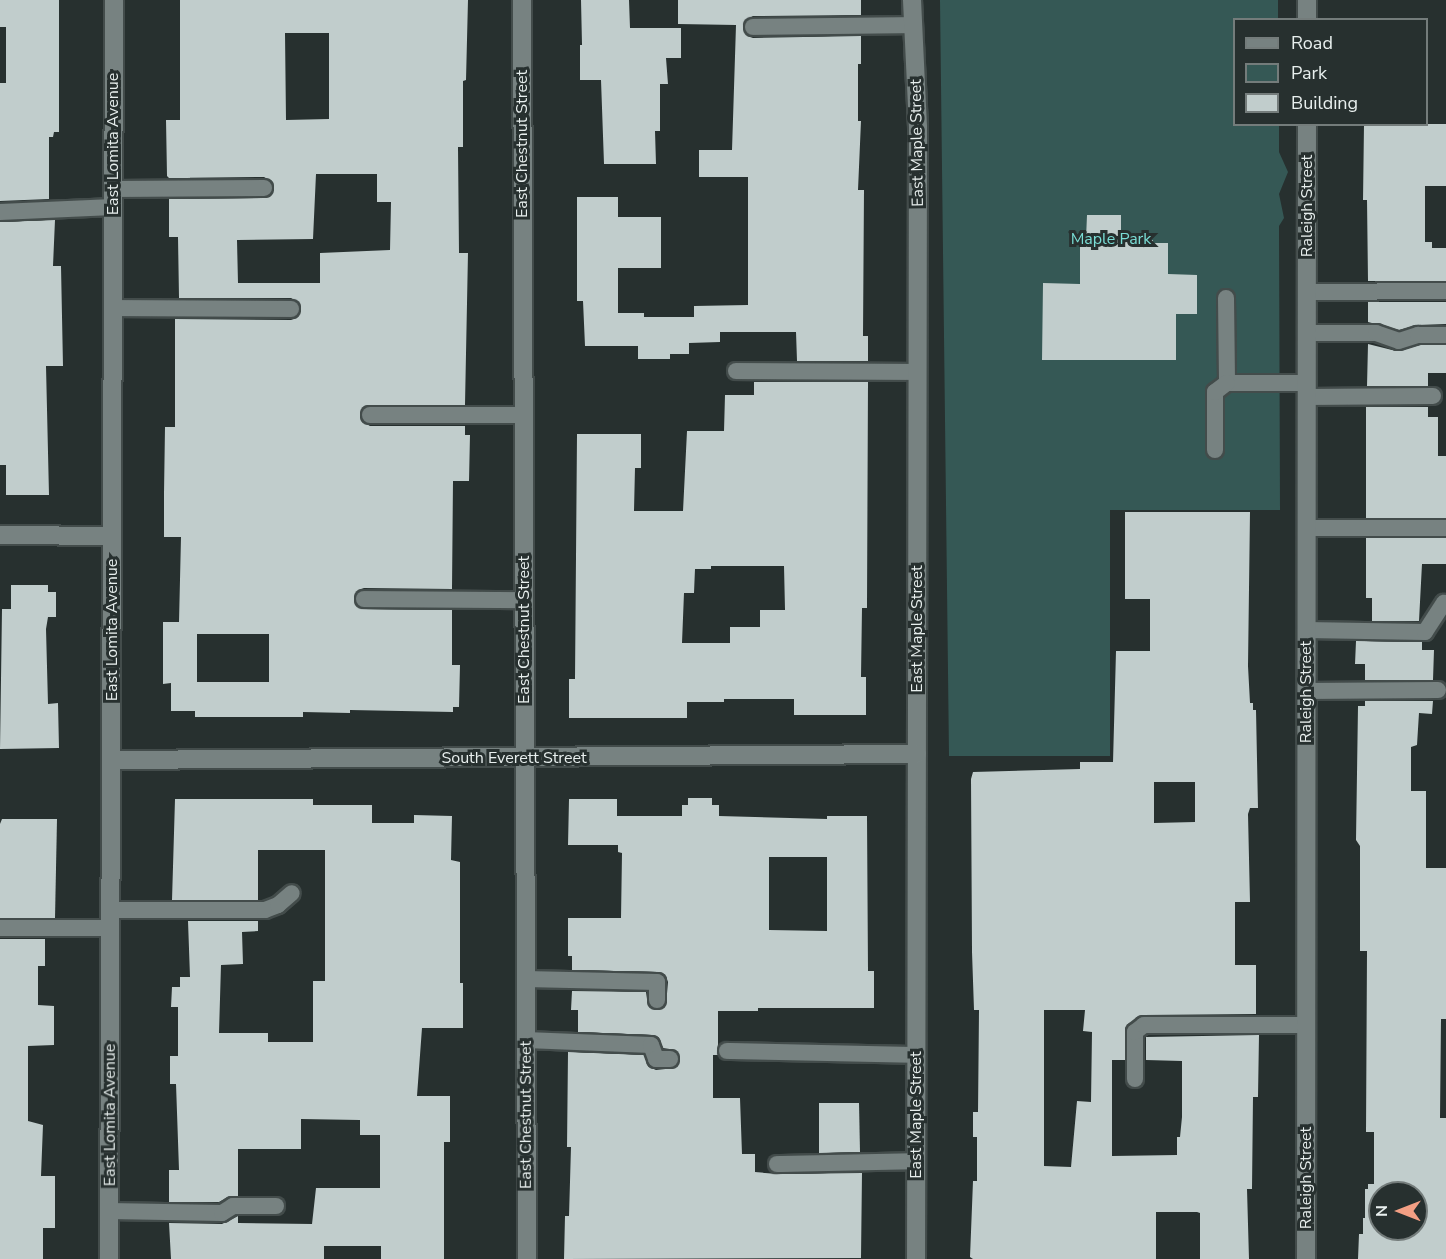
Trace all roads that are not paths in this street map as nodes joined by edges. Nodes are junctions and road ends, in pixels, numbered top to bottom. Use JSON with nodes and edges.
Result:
{"nodes":[{"id":1,"x":114,"y":0,"type":"edge"},
{"id":2,"x":522,"y":0,"type":"edge"},
{"id":3,"x":912,"y":0,"type":"edge"},
{"id":4,"x":1307,"y":0,"type":"edge"},
{"id":5,"x":1307,"y":18,"type":"edge"},
{"id":6,"x":913,"y":25,"type":"junction"},
{"id":7,"x":753,"y":27,"type":"dead end"},
{"id":8,"x":1307,"y":126,"type":"edge"},
{"id":9,"x":264,"y":184,"type":"dead end"},
{"id":10,"x":113,"y":192,"type":"junction"},
{"id":11,"x":0,"y":212,"type":"edge"},
{"id":12,"x":1446,"y":291,"type":"edge"},
{"id":13,"x":1307,"y":292,"type":"junction"},
{"id":14,"x":1226,"y":298,"type":"dead end"},
{"id":15,"x":113,"y":308,"type":"junction"},
{"id":16,"x":291,"y":309,"type":"dead end"},
{"id":17,"x":1307,"y":333,"type":"junction"},
{"id":18,"x":1446,"y":334,"type":"edge"},
{"id":19,"x":736,"y":371,"type":"dead end"},
{"id":20,"x":918,"y":372,"type":"junction"},
{"id":21,"x":1227,"y":382,"type":"junction"},
{"id":22,"x":1307,"y":390,"type":"junction"},
{"id":23,"x":1433,"y":396,"type":"dead end"},
{"id":24,"x":369,"y":415,"type":"dead end"},
{"id":25,"x":524,"y":415,"type":"junction"},
{"id":26,"x":1215,"y":450,"type":"dead end"},
{"id":27,"x":1306,"y":528,"type":"junction"},
{"id":28,"x":1446,"y":528,"type":"edge"},
{"id":29,"x":0,"y":535,"type":"edge"},
{"id":30,"x":112,"y":536,"type":"junction"},
{"id":31,"x":364,"y":599,"type":"dead end"},
{"id":32,"x":524,"y":600,"type":"junction"},
{"id":33,"x":1444,"y":603,"type":"dead end"},
{"id":34,"x":1306,"y":630,"type":"junction"},
{"id":35,"x":1438,"y":690,"type":"dead end"},
{"id":36,"x":1306,"y":691,"type":"junction"},
{"id":37,"x":917,"y":754,"type":"junction"},
{"id":38,"x":525,"y":759,"type":"junction"},
{"id":39,"x":111,"y":760,"type":"junction"},
{"id":40,"x":292,"y":893,"type":"dead end"},
{"id":41,"x":111,"y":910,"type":"junction"},
{"id":42,"x":0,"y":928,"type":"edge"},
{"id":43,"x":110,"y":928,"type":"junction"},
{"id":44,"x":526,"y":979,"type":"junction"},
{"id":45,"x":657,"y":1000,"type":"dead end"},
{"id":46,"x":1306,"y":1025,"type":"junction"},
{"id":47,"x":526,"y":1040,"type":"junction"},
{"id":48,"x":727,"y":1052,"type":"dead end"},
{"id":49,"x":916,"y":1055,"type":"junction"},
{"id":50,"x":670,"y":1059,"type":"dead end"},
{"id":51,"x":1135,"y":1079,"type":"dead end"},
{"id":52,"x":916,"y":1161,"type":"junction"},
{"id":53,"x":777,"y":1164,"type":"dead end"},
{"id":54,"x":276,"y":1206,"type":"dead end"},
{"id":55,"x":109,"y":1211,"type":"junction"},
{"id":56,"x":109,"y":1259,"type":"edge"},
{"id":57,"x":527,"y":1259,"type":"edge"},
{"id":58,"x":916,"y":1259,"type":"edge"},
{"id":59,"x":1306,"y":1259,"type":"edge"}],
"edges":[{"from":1,"to":10,"type":"street","name":"East Lomita Avenue"},
{"from":2,"to":25,"type":"street","name":"East Chestnut Street"},
{"from":3,"to":6,"type":"street","name":"East Maple Street"},
{"from":4,"to":5,"type":"street"},
{"from":6,"to":7,"type":"lane"},
{"from":6,"to":20,"type":"street","name":"East Maple Street"},
{"from":8,"to":13,"type":"street","name":"Raleigh Street"},
{"from":9,"to":10,"type":"lane"},
{"from":10,"to":11,"type":"lane"},
{"from":10,"to":15,"type":"street","name":"East Lomita Avenue"},
{"from":12,"to":13,"type":"lane"},
{"from":13,"to":17,"type":"street","name":"Raleigh Street"},
{"from":14,"to":21,"type":"lane"},
{"from":15,"to":16,"type":"lane"},
{"from":15,"to":30,"type":"street","name":"East Lomita Avenue"},
{"from":17,"to":18,"type":"lane"},
{"from":17,"to":22,"type":"street","name":"Raleigh Street"},
{"from":19,"to":20,"type":"lane"},
{"from":20,"to":37,"type":"street","name":"East Maple Street"},
{"from":21,"to":22,"type":"lane"},
{"from":21,"to":26,"type":"lane"},
{"from":22,"to":23,"type":"lane"},
{"from":22,"to":27,"type":"street","name":"Raleigh Street"},
{"from":24,"to":25,"type":"lane"},
{"from":25,"to":32,"type":"street","name":"East Chestnut Street"},
{"from":27,"to":28,"type":"lane"},
{"from":27,"to":34,"type":"street","name":"Raleigh Street"},
{"from":29,"to":30,"type":"street"},
{"from":30,"to":39,"type":"street","name":"East Lomita Avenue"},
{"from":31,"to":32,"type":"lane"},
{"from":32,"to":38,"type":"street","name":"East Chestnut Street"},
{"from":33,"to":34,"type":"lane"},
{"from":34,"to":36,"type":"street","name":"Raleigh Street"},
{"from":35,"to":36,"type":"lane"},
{"from":36,"to":46,"type":"street","name":"Raleigh Street"},
{"from":37,"to":38,"type":"street","name":"South Everett Street"},
{"from":37,"to":49,"type":"street","name":"East Maple Street"},
{"from":38,"to":39,"type":"street","name":"South Everett Street"},
{"from":38,"to":44,"type":"street","name":"East Chestnut Street"},
{"from":39,"to":41,"type":"street","name":"East Lomita Avenue"},
{"from":40,"to":41,"type":"lane"},
{"from":41,"to":43,"type":"street","name":"East Lomita Avenue"},
{"from":42,"to":43,"type":"lane"},
{"from":43,"to":55,"type":"street","name":"East Lomita Avenue"},
{"from":44,"to":45,"type":"lane"},
{"from":44,"to":47,"type":"street","name":"East Chestnut Street"},
{"from":46,"to":51,"type":"lane"},
{"from":46,"to":59,"type":"street","name":"Raleigh Street"},
{"from":47,"to":50,"type":"lane"},
{"from":47,"to":57,"type":"street","name":"East Chestnut Street"},
{"from":48,"to":49,"type":"lane"},
{"from":49,"to":52,"type":"street","name":"East Maple Street"},
{"from":52,"to":53,"type":"lane"},
{"from":52,"to":58,"type":"street","name":"East Maple Street"},
{"from":54,"to":55,"type":"lane"},
{"from":55,"to":56,"type":"street","name":"East Lomita Avenue"}]}
